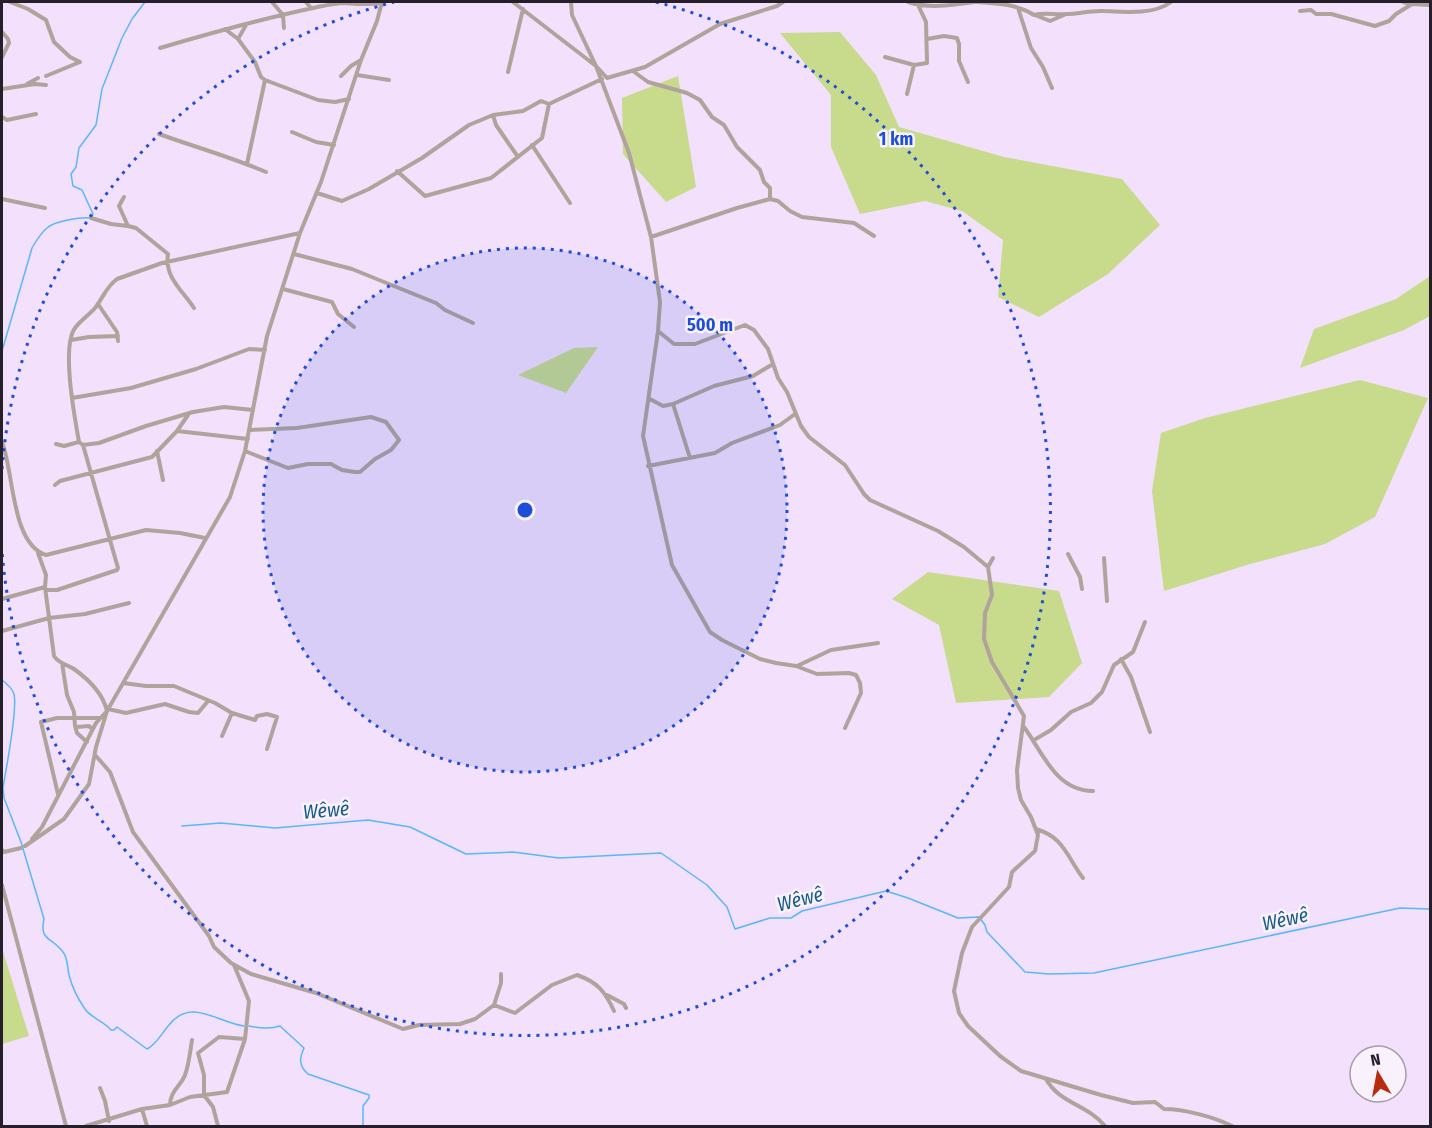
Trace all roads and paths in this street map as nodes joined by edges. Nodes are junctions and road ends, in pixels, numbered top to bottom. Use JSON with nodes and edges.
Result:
{"nodes":[{"id":1,"x":10,"y":2,"type":"edge"},
{"id":2,"x":272,"y":2,"type":"edge"},
{"id":3,"x":306,"y":2,"type":"edge"},
{"id":4,"x":382,"y":2,"type":"edge"},
{"id":5,"x":513,"y":2,"type":"edge"},
{"id":6,"x":571,"y":2,"type":"edge"},
{"id":7,"x":783,"y":2,"type":"edge"},
{"id":8,"x":909,"y":2,"type":"edge"},
{"id":9,"x":974,"y":2,"type":"edge"},
{"id":10,"x":1171,"y":2,"type":"edge"},
{"id":11,"x":1403,"y":2,"type":"edge"},
{"id":12,"x":950,"y":3,"type":"edge"},
{"id":13,"x":1006,"y":3,"type":"edge"},
{"id":14,"x":1412,"y":4,"type":"junction"},
{"id":15,"x":1429,"y":4,"type":"edge"},
{"id":16,"x":918,"y":5,"type":"junction"},
{"id":17,"x":311,"y":8,"type":"junction"},
{"id":18,"x":1018,"y":8,"type":"junction"},
{"id":19,"x":523,"y":9,"type":"junction"},
{"id":20,"x":1300,"y":11,"type":"dead end"},
{"id":21,"x":283,"y":15,"type":"junction"},
{"id":22,"x":246,"y":25,"type":"junction"},
{"id":23,"x":284,"y":28,"type":"dead end"},
{"id":24,"x":225,"y":29,"type":"junction"},
{"id":25,"x":2,"y":32,"type":"edge"},
{"id":26,"x":238,"y":39,"type":"junction"},
{"id":27,"x":927,"y":39,"type":"junction"},
{"id":28,"x":160,"y":48,"type":"dead end"},
{"id":29,"x":2,"y":57,"type":"edge"},
{"id":30,"x":885,"y":57,"type":"dead end"},
{"id":31,"x":361,"y":60,"type":"junction"},
{"id":32,"x":914,"y":65,"type":"junction"},
{"id":33,"x":596,"y":66,"type":"junction"},
{"id":34,"x":633,"y":71,"type":"junction"},
{"id":35,"x":508,"y":72,"type":"dead end"},
{"id":36,"x":357,"y":75,"type":"junction"},
{"id":37,"x":46,"y":76,"type":"dead end"},
{"id":38,"x":341,"y":76,"type":"dead end"},
{"id":39,"x":38,"y":78,"type":"dead end"},
{"id":40,"x":608,"y":78,"type":"junction"},
{"id":41,"x":265,"y":80,"type":"junction"},
{"id":42,"x":389,"y":80,"type":"dead end"},
{"id":43,"x":601,"y":80,"type":"junction"},
{"id":44,"x":968,"y":82,"type":"dead end"},
{"id":45,"x":46,"y":85,"type":"dead end"},
{"id":46,"x":24,"y":86,"type":"junction"},
{"id":47,"x":1052,"y":87,"type":"dead end"},
{"id":48,"x":2,"y":89,"type":"edge"},
{"id":49,"x":907,"y":94,"type":"dead end"},
{"id":50,"x":349,"y":99,"type":"junction"},
{"id":51,"x":549,"y":104,"type":"junction"},
{"id":52,"x":36,"y":114,"type":"dead end"},
{"id":53,"x":493,"y":115,"type":"junction"},
{"id":54,"x":2,"y":117,"type":"edge"},
{"id":55,"x":292,"y":132,"type":"dead end"},
{"id":56,"x":159,"y":134,"type":"dead end"},
{"id":57,"x":334,"y":145,"type":"junction"},
{"id":58,"x":532,"y":146,"type":"junction"},
{"id":59,"x":518,"y":157,"type":"junction"},
{"id":60,"x":247,"y":164,"type":"junction"},
{"id":61,"x":397,"y":171,"type":"junction"},
{"id":62,"x":266,"y":172,"type":"dead end"},
{"id":63,"x":317,"y":194,"type":"junction"},
{"id":64,"x":124,"y":197,"type":"dead end"},
{"id":65,"x":2,"y":199,"type":"edge"},
{"id":66,"x":770,"y":200,"type":"junction"},
{"id":67,"x":570,"y":203,"type":"dead end"},
{"id":68,"x":45,"y":208,"type":"dead end"},
{"id":69,"x":91,"y":218,"type":"dead end"},
{"id":70,"x":128,"y":225,"type":"junction"},
{"id":71,"x":300,"y":233,"type":"junction"},
{"id":72,"x":874,"y":236,"type":"dead end"},
{"id":73,"x":651,"y":237,"type":"junction"},
{"id":74,"x":294,"y":254,"type":"junction"},
{"id":75,"x":165,"y":262,"type":"junction"},
{"id":76,"x":283,"y":289,"type":"junction"},
{"id":77,"x":97,"y":303,"type":"junction"},
{"id":78,"x":194,"y":308,"type":"dead end"},
{"id":79,"x":473,"y":323,"type":"dead end"},
{"id":80,"x":354,"y":327,"type":"dead end"},
{"id":81,"x":658,"y":331,"type":"junction"},
{"id":82,"x":70,"y":340,"type":"junction"},
{"id":83,"x":265,"y":350,"type":"junction"},
{"id":84,"x":773,"y":364,"type":"junction"},
{"id":85,"x":72,"y":398,"type":"junction"},
{"id":86,"x":650,"y":399,"type":"junction"},
{"id":87,"x":673,"y":404,"type":"junction"},
{"id":88,"x":253,"y":410,"type":"junction"},
{"id":89,"x":188,"y":414,"type":"junction"},
{"id":90,"x":795,"y":414,"type":"junction"},
{"id":91,"x":249,"y":430,"type":"junction"},
{"id":92,"x":177,"y":431,"type":"junction"},
{"id":93,"x":248,"y":439,"type":"junction"},
{"id":94,"x":2,"y":442,"type":"edge"},
{"id":95,"x":81,"y":443,"type":"junction"},
{"id":96,"x":56,"y":444,"type":"dead end"},
{"id":97,"x":157,"y":451,"type":"junction"},
{"id":98,"x":245,"y":452,"type":"junction"},
{"id":99,"x":690,"y":458,"type":"junction"},
{"id":100,"x":648,"y":466,"type":"junction"},
{"id":101,"x":89,"y":473,"type":"junction"},
{"id":102,"x":163,"y":480,"type":"dead end"},
{"id":103,"x":55,"y":484,"type":"dead end"},
{"id":104,"x":205,"y":538,"type":"junction"},
{"id":105,"x":109,"y":539,"type":"junction"},
{"id":106,"x":38,"y":553,"type":"junction"},
{"id":107,"x":1068,"y":554,"type":"dead end"},
{"id":108,"x":993,"y":558,"type":"dead end"},
{"id":109,"x":1104,"y":558,"type":"dead end"},
{"id":110,"x":988,"y":567,"type":"junction"},
{"id":111,"x":45,"y":589,"type":"junction"},
{"id":112,"x":1082,"y":590,"type":"dead end"},
{"id":113,"x":2,"y":598,"type":"edge"},
{"id":114,"x":1107,"y":601,"type":"dead end"},
{"id":115,"x":129,"y":603,"type":"dead end"},
{"id":116,"x":49,"y":618,"type":"junction"},
{"id":117,"x":1145,"y":622,"type":"dead end"},
{"id":118,"x":2,"y":632,"type":"edge"},
{"id":119,"x":878,"y":643,"type":"dead end"},
{"id":120,"x":1121,"y":659,"type":"junction"},
{"id":121,"x":62,"y":663,"type":"junction"},
{"id":122,"x":796,"y":666,"type":"junction"},
{"id":123,"x":123,"y":684,"type":"junction"},
{"id":124,"x":208,"y":701,"type":"junction"},
{"id":125,"x":107,"y":710,"type":"junction"},
{"id":126,"x":232,"y":713,"type":"junction"},
{"id":127,"x":73,"y":717,"type":"junction"},
{"id":128,"x":100,"y":718,"type":"junction"},
{"id":129,"x":75,"y":726,"type":"junction"},
{"id":130,"x":1024,"y":727,"type":"junction"},
{"id":131,"x":845,"y":728,"type":"dead end"},
{"id":132,"x":93,"y":730,"type":"junction"},
{"id":133,"x":1150,"y":732,"type":"dead end"},
{"id":134,"x":222,"y":736,"type":"dead end"},
{"id":135,"x":1034,"y":740,"type":"junction"},
{"id":136,"x":87,"y":742,"type":"junction"},
{"id":137,"x":267,"y":749,"type":"dead end"},
{"id":138,"x":95,"y":755,"type":"junction"},
{"id":139,"x":1093,"y":791,"type":"dead end"},
{"id":140,"x":58,"y":795,"type":"junction"},
{"id":141,"x":1035,"y":828,"type":"junction"},
{"id":142,"x":21,"y":848,"type":"dead end"},
{"id":143,"x":2,"y":850,"type":"edge"},
{"id":144,"x":1083,"y":878,"type":"dead end"},
{"id":145,"x":2,"y":885,"type":"edge"},
{"id":146,"x":234,"y":965,"type":"junction"},
{"id":147,"x":501,"y":974,"type":"dead end"},
{"id":148,"x":606,"y":995,"type":"junction"},
{"id":149,"x":494,"y":1005,"type":"junction"},
{"id":150,"x":627,"y":1008,"type":"dead end"},
{"id":151,"x":614,"y":1011,"type":"dead end"},
{"id":152,"x":245,"y":1039,"type":"junction"},
{"id":153,"x":192,"y":1040,"type":"dead end"},
{"id":154,"x":1046,"y":1079,"type":"junction"},
{"id":155,"x":99,"y":1088,"type":"dead end"},
{"id":156,"x":204,"y":1095,"type":"junction"},
{"id":157,"x":170,"y":1105,"type":"junction"},
{"id":158,"x":142,"y":1109,"type":"junction"},
{"id":159,"x":109,"y":1121,"type":"junction"},
{"id":160,"x":66,"y":1126,"type":"edge"},
{"id":161,"x":86,"y":1126,"type":"edge"},
{"id":162,"x":147,"y":1126,"type":"edge"},
{"id":163,"x":218,"y":1126,"type":"edge"},
{"id":164,"x":1105,"y":1126,"type":"edge"},
{"id":165,"x":1232,"y":1126,"type":"edge"}],
"edges":[{"from":1,"to":37,"type":"street"},
{"from":2,"to":21,"type":"street"},
{"from":3,"to":17,"type":"street"},
{"from":4,"to":17,"type":"street"},
{"from":4,"to":31,"type":"street"},
{"from":5,"to":19,"type":"street"},
{"from":6,"to":33,"type":"street"},
{"from":7,"to":34,"type":"street"},
{"from":8,"to":16,"type":"street"},
{"from":9,"to":12,"type":"street"},
{"from":9,"to":13,"type":"street"},
{"from":10,"to":18,"type":"street"},
{"from":11,"to":14,"type":"street"},
{"from":12,"to":16,"type":"street"},
{"from":13,"to":18,"type":"street"},
{"from":14,"to":15,"type":"street"},
{"from":14,"to":20,"type":"street"},
{"from":16,"to":27,"type":"street"},
{"from":17,"to":21,"type":"street"},
{"from":18,"to":47,"type":"street"},
{"from":19,"to":33,"type":"street"},
{"from":19,"to":35,"type":"street"},
{"from":21,"to":22,"type":"street"},
{"from":21,"to":23,"type":"street"},
{"from":22,"to":24,"type":"street"},
{"from":22,"to":26,"type":"street"},
{"from":24,"to":26,"type":"street"},
{"from":24,"to":28,"type":"street"},
{"from":25,"to":29,"type":"street"},
{"from":26,"to":41,"type":"street"},
{"from":27,"to":32,"type":"street"},
{"from":27,"to":44,"type":"street"},
{"from":30,"to":32,"type":"street"},
{"from":31,"to":36,"type":"street"},
{"from":31,"to":38,"type":"street"},
{"from":32,"to":49,"type":"street"},
{"from":33,"to":40,"type":"street"},
{"from":33,"to":43,"type":"street"},
{"from":34,"to":40,"type":"street"},
{"from":34,"to":66,"type":"street"},
{"from":36,"to":42,"type":"street"},
{"from":36,"to":50,"type":"street"},
{"from":39,"to":46,"type":"street"},
{"from":40,"to":43,"type":"street"},
{"from":41,"to":50,"type":"street"},
{"from":41,"to":60,"type":"street"},
{"from":43,"to":51,"type":"street"},
{"from":43,"to":73,"type":"street"},
{"from":45,"to":46,"type":"street"},
{"from":46,"to":48,"type":"street"},
{"from":50,"to":57,"type":"street"},
{"from":51,"to":53,"type":"street"},
{"from":51,"to":58,"type":"street"},
{"from":52,"to":54,"type":"street"},
{"from":53,"to":59,"type":"street"},
{"from":53,"to":61,"type":"street"},
{"from":55,"to":57,"type":"street"},
{"from":56,"to":60,"type":"street"},
{"from":57,"to":63,"type":"street"},
{"from":58,"to":59,"type":"street"},
{"from":58,"to":67,"type":"street"},
{"from":59,"to":61,"type":"street"},
{"from":60,"to":62,"type":"street"},
{"from":61,"to":63,"type":"street"},
{"from":63,"to":71,"type":"street"},
{"from":64,"to":70,"type":"street"},
{"from":65,"to":68,"type":"street"},
{"from":66,"to":72,"type":"street"},
{"from":66,"to":73,"type":"street"},
{"from":69,"to":70,"type":"street"},
{"from":70,"to":75,"type":"street"},
{"from":71,"to":74,"type":"street"},
{"from":71,"to":75,"type":"street"},
{"from":73,"to":81,"type":"street"},
{"from":74,"to":76,"type":"street"},
{"from":74,"to":79,"type":"street"},
{"from":75,"to":77,"type":"street"},
{"from":75,"to":78,"type":"street"},
{"from":76,"to":80,"type":"street"},
{"from":76,"to":83,"type":"street"},
{"from":77,"to":82,"type":"street"},
{"from":77,"to":82,"type":"street"},
{"from":81,"to":84,"type":"street"},
{"from":81,"to":86,"type":"street"},
{"from":82,"to":85,"type":"street"},
{"from":83,"to":85,"type":"street"},
{"from":83,"to":88,"type":"street"},
{"from":84,"to":87,"type":"street"},
{"from":84,"to":90,"type":"street"},
{"from":85,"to":95,"type":"street"},
{"from":86,"to":87,"type":"street"},
{"from":86,"to":100,"type":"street"},
{"from":87,"to":99,"type":"street"},
{"from":88,"to":89,"type":"street"},
{"from":88,"to":91,"type":"street"},
{"from":89,"to":92,"type":"street"},
{"from":89,"to":95,"type":"street"},
{"from":90,"to":99,"type":"street"},
{"from":90,"to":110,"type":"street"},
{"from":91,"to":93,"type":"street"},
{"from":91,"to":98,"type":"street"},
{"from":92,"to":93,"type":"street"},
{"from":92,"to":97,"type":"street"},
{"from":93,"to":98,"type":"street"},
{"from":94,"to":106,"type":"street"},
{"from":95,"to":96,"type":"street"},
{"from":95,"to":101,"type":"street"},
{"from":97,"to":101,"type":"street"},
{"from":97,"to":102,"type":"street"},
{"from":98,"to":104,"type":"street"},
{"from":99,"to":100,"type":"street"},
{"from":100,"to":122,"type":"street"},
{"from":101,"to":103,"type":"street"},
{"from":101,"to":105,"type":"street"},
{"from":104,"to":105,"type":"street"},
{"from":104,"to":123,"type":"street"},
{"from":105,"to":106,"type":"street"},
{"from":105,"to":111,"type":"street"},
{"from":106,"to":111,"type":"street"},
{"from":107,"to":112,"type":"street"},
{"from":108,"to":110,"type":"street"},
{"from":109,"to":114,"type":"street"},
{"from":110,"to":130,"type":"street"},
{"from":111,"to":113,"type":"street"},
{"from":111,"to":116,"type":"street"},
{"from":115,"to":116,"type":"street"},
{"from":116,"to":118,"type":"street"},
{"from":116,"to":121,"type":"street"},
{"from":117,"to":120,"type":"street"},
{"from":119,"to":122,"type":"street"},
{"from":120,"to":133,"type":"street"},
{"from":120,"to":135,"type":"street"},
{"from":121,"to":125,"type":"street"},
{"from":121,"to":127,"type":"street"},
{"from":122,"to":131,"type":"street"},
{"from":123,"to":124,"type":"street"},
{"from":123,"to":125,"type":"street"},
{"from":124,"to":125,"type":"street"},
{"from":124,"to":126,"type":"street"},
{"from":125,"to":128,"type":"street"},
{"from":125,"to":138,"type":"street"},
{"from":126,"to":134,"type":"street"},
{"from":126,"to":137,"type":"street"},
{"from":127,"to":128,"type":"street"},
{"from":127,"to":129,"type":"street"},
{"from":127,"to":140,"type":"street"},
{"from":128,"to":132,"type":"street"},
{"from":129,"to":132,"type":"street"},
{"from":129,"to":136,"type":"street"},
{"from":130,"to":135,"type":"street"},
{"from":130,"to":141,"type":"street"},
{"from":132,"to":136,"type":"street"},
{"from":135,"to":139,"type":"street"},
{"from":136,"to":140,"type":"street"},
{"from":138,"to":140,"type":"street"},
{"from":138,"to":146,"type":"street"},
{"from":141,"to":144,"type":"street"},
{"from":141,"to":154,"type":"street"},
{"from":142,"to":143,"type":"street"},
{"from":145,"to":160,"type":"street"},
{"from":146,"to":149,"type":"street"},
{"from":146,"to":152,"type":"street"},
{"from":147,"to":149,"type":"street"},
{"from":148,"to":149,"type":"street"},
{"from":148,"to":150,"type":"street"},
{"from":148,"to":151,"type":"street"},
{"from":152,"to":156,"type":"street"},
{"from":152,"to":156,"type":"street"},
{"from":153,"to":157,"type":"street"},
{"from":154,"to":164,"type":"street"},
{"from":154,"to":165,"type":"street"},
{"from":155,"to":159,"type":"street"},
{"from":156,"to":157,"type":"street"},
{"from":156,"to":163,"type":"street"},
{"from":157,"to":158,"type":"street"},
{"from":158,"to":159,"type":"street"},
{"from":158,"to":162,"type":"street"},
{"from":159,"to":161,"type":"street"}]}
